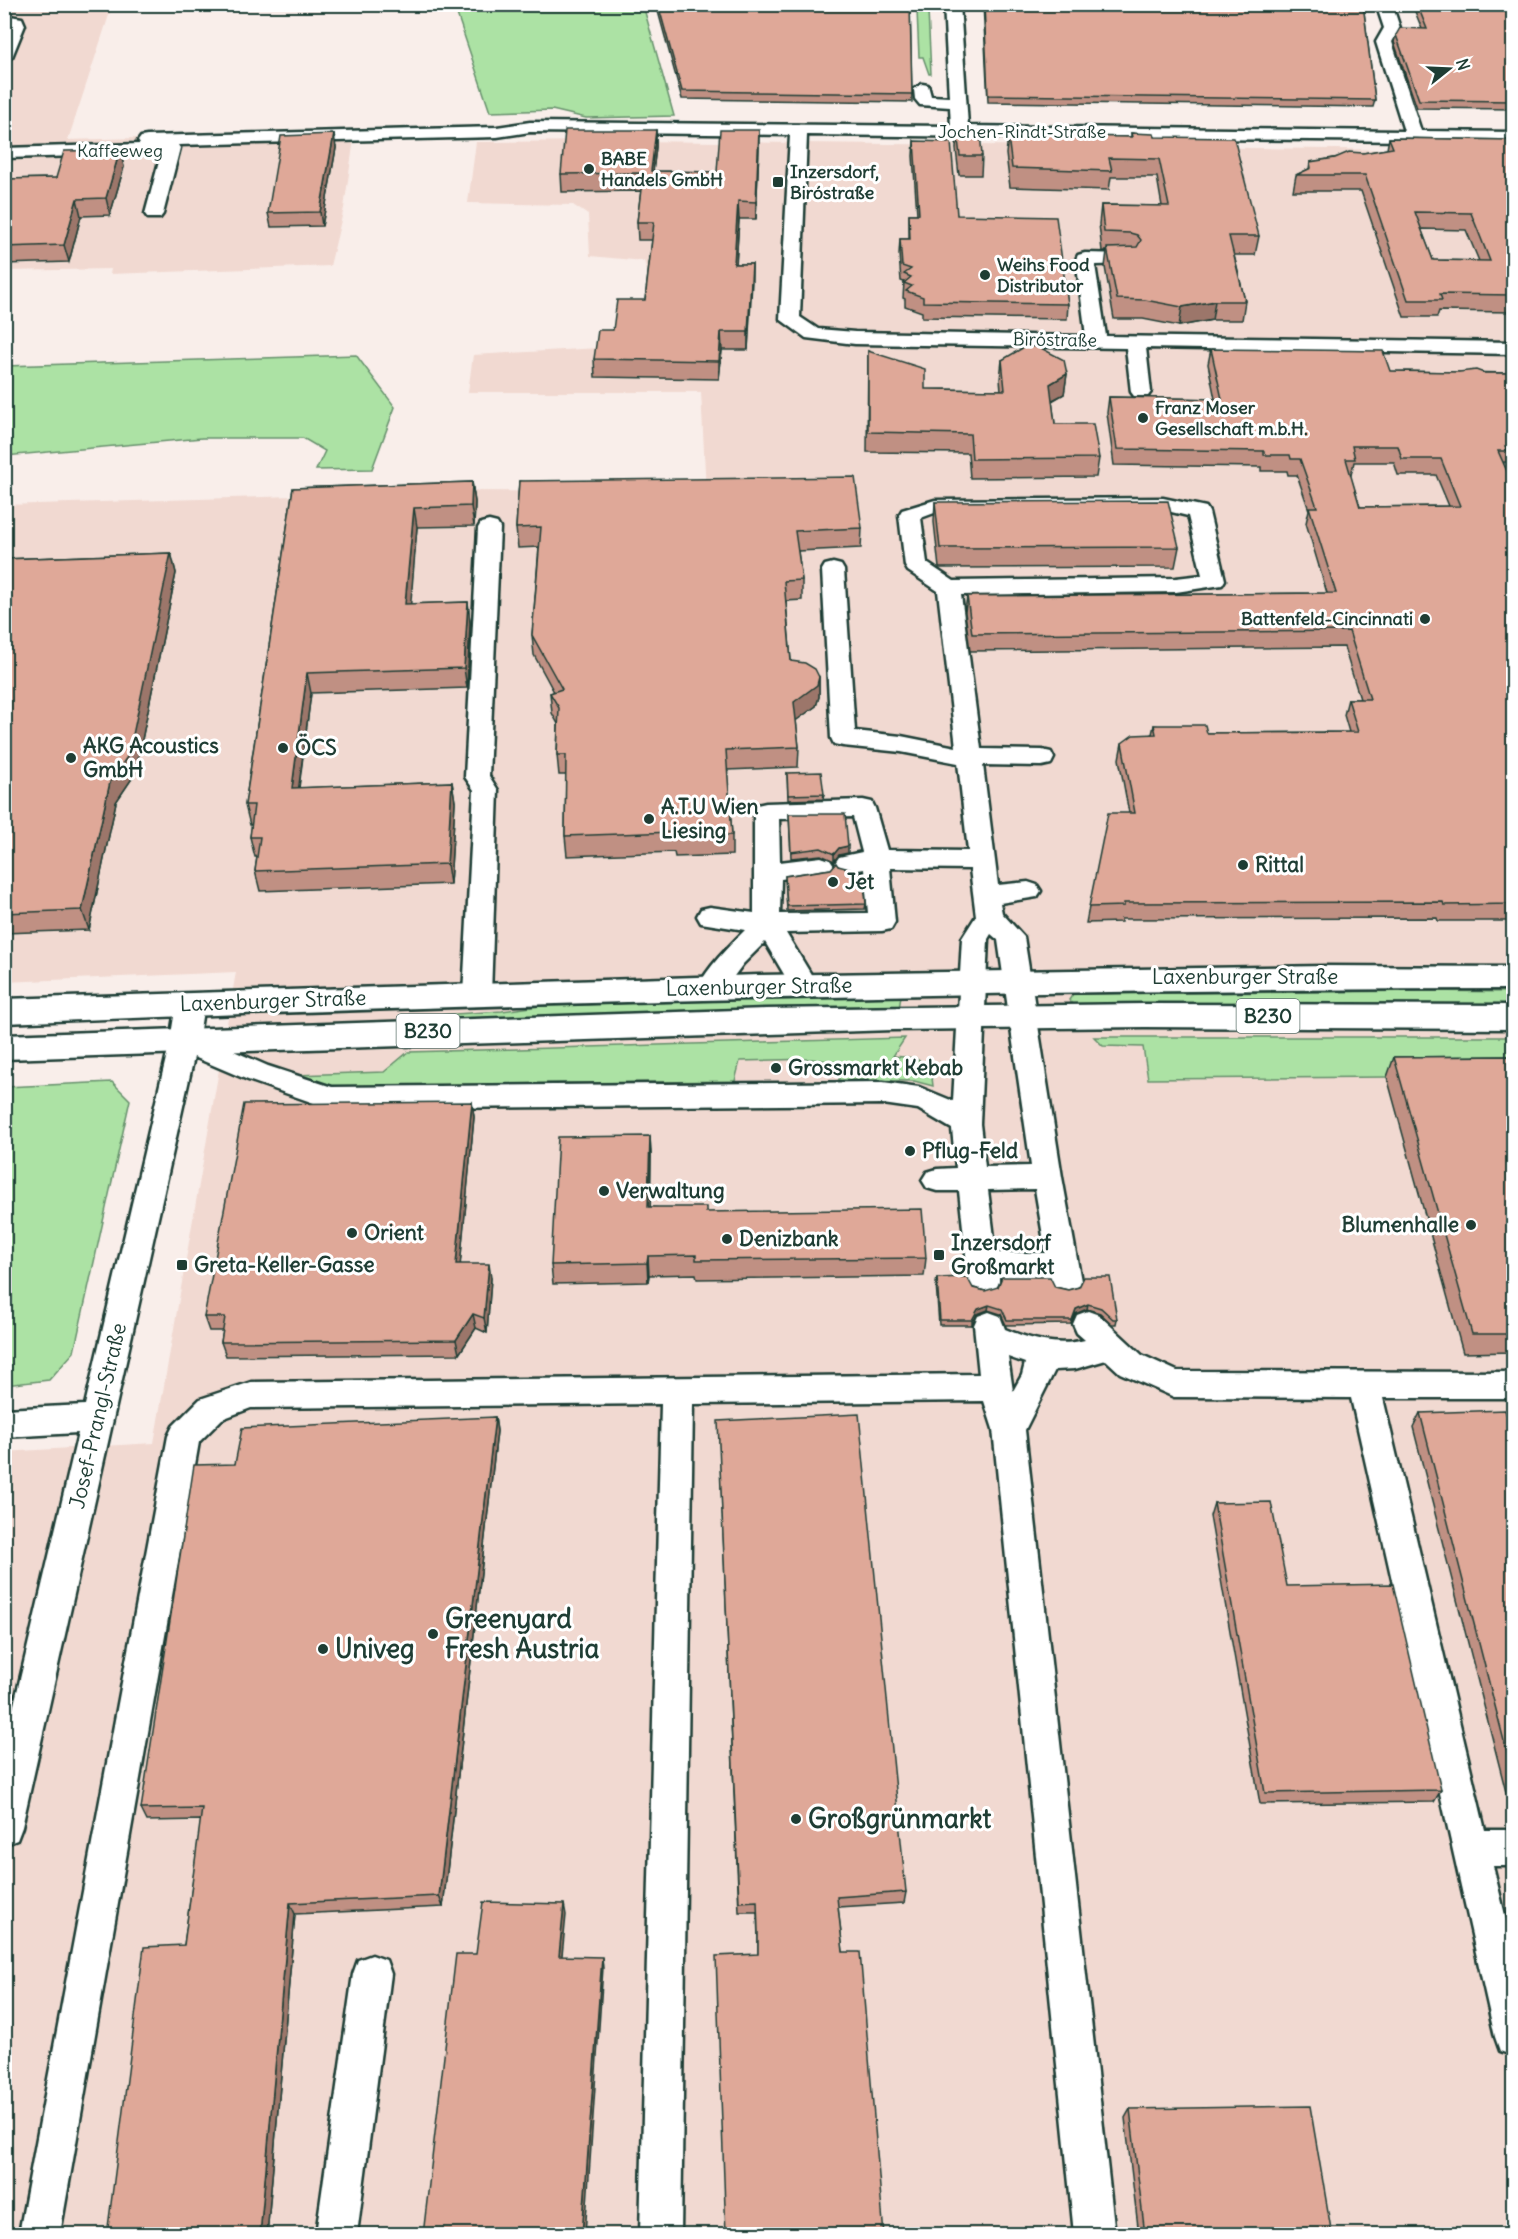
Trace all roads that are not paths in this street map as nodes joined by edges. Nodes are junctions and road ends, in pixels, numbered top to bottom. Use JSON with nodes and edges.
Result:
{"nodes":[{"id":1,"x":952,"y":4,"type":"edge"},
{"id":2,"x":1384,"y":4,"type":"edge"},
{"id":3,"x":4,"y":20,"type":"edge"},
{"id":4,"x":4,"y":57,"type":"edge"},
{"id":5,"x":922,"y":89,"type":"dead end"},
{"id":6,"x":958,"y":102,"type":"junction"},
{"id":7,"x":799,"y":130,"type":"junction"},
{"id":8,"x":960,"y":131,"type":"junction"},
{"id":9,"x":1414,"y":135,"type":"junction"},
{"id":10,"x":1514,"y":136,"type":"edge"},
{"id":11,"x":147,"y":141,"type":"dead end"},
{"id":12,"x":172,"y":144,"type":"junction"},
{"id":13,"x":4,"y":153,"type":"edge"},
{"id":14,"x":154,"y":214,"type":"dead end"},
{"id":15,"x":1127,"y":260,"type":"edge"},
{"id":16,"x":1097,"y":341,"type":"junction"},
{"id":17,"x":1135,"y":341,"type":"junction"},
{"id":18,"x":1514,"y":348,"type":"edge"},
{"id":19,"x":1141,"y":392,"type":"dead end"},
{"id":20,"x":489,"y":528,"type":"dead end"},
{"id":21,"x":833,"y":570,"type":"dead end"},
{"id":22,"x":949,"y":588,"type":"junction"},
{"id":23,"x":969,"y":757,"type":"junction"},
{"id":24,"x":1042,"y":758,"type":"dead end"},
{"id":25,"x":876,"y":860,"type":"junction"},
{"id":26,"x":982,"y":860,"type":"junction"},
{"id":27,"x":848,"y":863,"type":"dead end"},
{"id":28,"x":822,"y":866,"type":"dead end"},
{"id":29,"x":768,"y":872,"type":"junction"},
{"id":30,"x":1028,"y":891,"type":"dead end"},
{"id":31,"x":987,"y":905,"type":"junction"},
{"id":32,"x":710,"y":916,"type":"dead end"},
{"id":33,"x":767,"y":924,"type":"junction"},
{"id":34,"x":1514,"y":978,"type":"edge"},
{"id":35,"x":1017,"y":981,"type":"junction"},
{"id":36,"x":973,"y":982,"type":"junction"},
{"id":37,"x":805,"y":986,"type":"junction"},
{"id":38,"x":710,"y":988,"type":"junction"},
{"id":39,"x":477,"y":995,"type":"junction"},
{"id":40,"x":190,"y":1004,"type":"junction"},
{"id":41,"x":4,"y":1011,"type":"edge"},
{"id":42,"x":1023,"y":1016,"type":"junction"},
{"id":43,"x":971,"y":1017,"type":"junction"},
{"id":44,"x":1514,"y":1017,"type":"edge"},
{"id":45,"x":184,"y":1041,"type":"junction"},
{"id":46,"x":4,"y":1047,"type":"edge"},
{"id":47,"x":966,"y":1124,"type":"junction"},
{"id":48,"x":1047,"y":1177,"type":"junction"},
{"id":49,"x":972,"y":1179,"type":"junction"},
{"id":50,"x":937,"y":1180,"type":"dead end"},
{"id":51,"x":1088,"y":1324,"type":"dead end"},
{"id":52,"x":1120,"y":1355,"type":"junction"},
{"id":53,"x":1042,"y":1357,"type":"junction"},
{"id":54,"x":1364,"y":1385,"type":"junction"},
{"id":55,"x":1514,"y":1385,"type":"edge"},
{"id":56,"x":996,"y":1387,"type":"junction"},
{"id":57,"x":677,"y":1389,"type":"junction"},
{"id":58,"x":98,"y":1418,"type":"junction"},
{"id":59,"x":4,"y":1423,"type":"edge"},
{"id":60,"x":1010,"y":1429,"type":"junction"},
{"id":61,"x":4,"y":1827,"type":"edge"},
{"id":62,"x":1470,"y":1848,"type":"junction"},
{"id":63,"x":1514,"y":1848,"type":"edge"},
{"id":64,"x":372,"y":1974,"type":"dead end"},
{"id":65,"x":1514,"y":2037,"type":"edge"},
{"id":66,"x":39,"y":2235,"type":"edge"},
{"id":67,"x":336,"y":2235,"type":"edge"},
{"id":68,"x":660,"y":2235,"type":"edge"},
{"id":69,"x":1095,"y":2235,"type":"edge"}],
"edges":[{"from":1,"to":6,"type":"street"},
{"from":2,"to":9,"type":"street"},
{"from":3,"to":4,"type":"street"},
{"from":5,"to":6,"type":"street"},
{"from":6,"to":8,"type":"street"},
{"from":7,"to":8,"type":"street","name":"Jochen-Rindt-Straße"},
{"from":7,"to":12,"type":"street","name":"Jochen-Rindt-Straße"},
{"from":7,"to":16,"type":"street","name":"Biróstraße"},
{"from":8,"to":9,"type":"street","name":"Jochen-Rindt-Straße"},
{"from":9,"to":10,"type":"street","name":"Jochen-Rindt-Straße"},
{"from":11,"to":12,"type":"street"},
{"from":12,"to":13,"type":"street","name":"Kaffeeweg"},
{"from":12,"to":14,"type":"street","name":"Kaffeeweg"},
{"from":15,"to":16,"type":"street"},
{"from":16,"to":17,"type":"street","name":"Biróstraße"},
{"from":17,"to":18,"type":"street","name":"Biróstraße"},
{"from":17,"to":19,"type":"street"},
{"from":20,"to":39,"type":"street"},
{"from":21,"to":23,"type":"street"},
{"from":22,"to":22,"type":"street"},
{"from":22,"to":23,"type":"street"},
{"from":23,"to":24,"type":"street"},
{"from":23,"to":26,"type":"street"},
{"from":25,"to":26,"type":"street"},
{"from":25,"to":27,"type":"street"},
{"from":25,"to":29,"type":"street"},
{"from":25,"to":33,"type":"street"},
{"from":26,"to":31,"type":"street"},
{"from":28,"to":29,"type":"street"},
{"from":29,"to":33,"type":"street"},
{"from":30,"to":31,"type":"street"},
{"from":31,"to":35,"type":"street"},
{"from":31,"to":36,"type":"street"},
{"from":32,"to":33,"type":"street"},
{"from":33,"to":37,"type":"street"},
{"from":33,"to":38,"type":"street"},
{"from":34,"to":35,"type":"main road","name":"Laxenburger Straße","number":"B230"},
{"from":35,"to":36,"type":"main road","name":"Laxenburger Straße","number":"B230"},
{"from":35,"to":42,"type":"street"},
{"from":36,"to":37,"type":"main road","name":"Laxenburger Straße","number":"B230"},
{"from":36,"to":43,"type":"street"},
{"from":37,"to":38,"type":"main road","name":"Laxenburger Straße","number":"B230"},
{"from":38,"to":39,"type":"main road","name":"Laxenburger Straße","number":"B230"},
{"from":39,"to":40,"type":"main road","name":"Laxenburger Straße","number":"B230"},
{"from":40,"to":41,"type":"main road","name":"Laxenburger Straße","number":"B230"},
{"from":40,"to":45,"type":"street","name":"Josef-Prangl-Straße"},
{"from":42,"to":43,"type":"main road","name":"Laxenburger Straße","number":"B230"},
{"from":42,"to":44,"type":"main road","name":"Laxenburger Straße","number":"B230"},
{"from":42,"to":48,"type":"street"},
{"from":43,"to":45,"type":"main road","name":"Laxenburger Straße","number":"B230"},
{"from":43,"to":47,"type":"street"},
{"from":45,"to":46,"type":"main road","name":"Laxenburger Straße","number":"B230"},
{"from":45,"to":47,"type":"street"},
{"from":45,"to":58,"type":"street","name":"Josef-Prangl-Straße"},
{"from":47,"to":49,"type":"street"},
{"from":48,"to":49,"type":"street"},
{"from":48,"to":49,"type":"street"},
{"from":49,"to":50,"type":"street"},
{"from":51,"to":52,"type":"street"},
{"from":52,"to":53,"type":"street"},
{"from":52,"to":54,"type":"street"},
{"from":53,"to":56,"type":"street"},
{"from":53,"to":60,"type":"street"},
{"from":54,"to":55,"type":"street"},
{"from":54,"to":62,"type":"street"},
{"from":56,"to":57,"type":"street"},
{"from":56,"to":60,"type":"street"},
{"from":57,"to":66,"type":"street"},
{"from":57,"to":68,"type":"street"},
{"from":58,"to":59,"type":"street"},
{"from":58,"to":61,"type":"street","name":"Josef-Prangl-Straße"},
{"from":60,"to":69,"type":"street"},
{"from":62,"to":63,"type":"street"},
{"from":62,"to":65,"type":"street"},
{"from":64,"to":67,"type":"street"}]}
